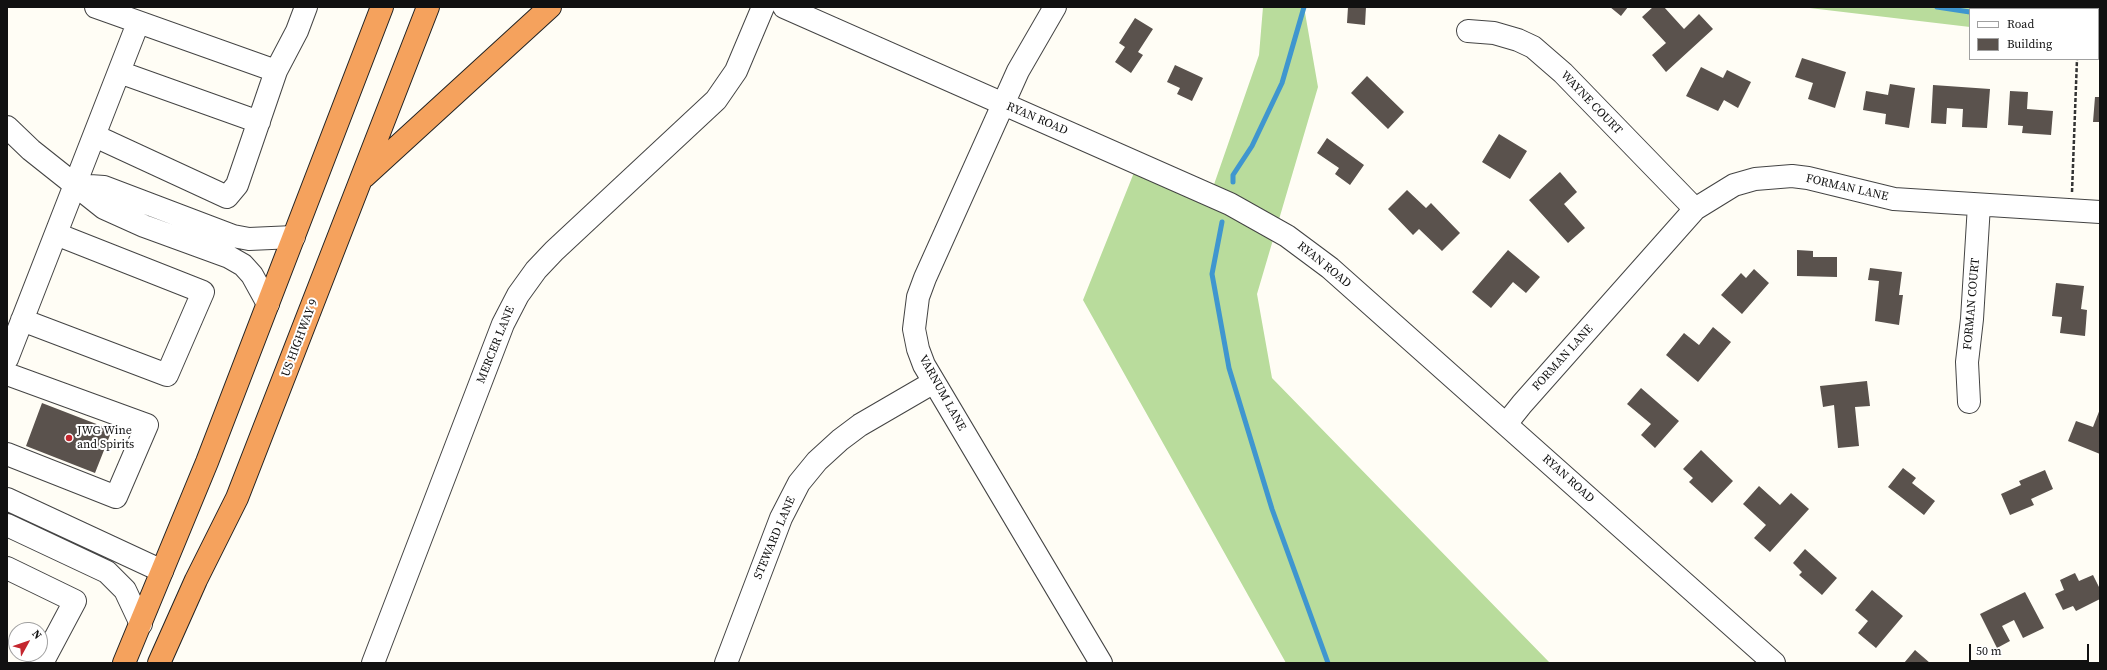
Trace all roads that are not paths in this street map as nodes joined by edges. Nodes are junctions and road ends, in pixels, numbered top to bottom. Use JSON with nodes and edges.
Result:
{"nodes":[{"id":1,"x":96,"y":7,"type":"edge"},
{"id":2,"x":306,"y":7,"type":"edge"},
{"id":3,"x":382,"y":7,"type":"edge"},
{"id":4,"x":428,"y":7,"type":"edge"},
{"id":5,"x":550,"y":7,"type":"edge"},
{"id":6,"x":763,"y":7,"type":"edge"},
{"id":7,"x":784,"y":7,"type":"edge"},
{"id":8,"x":1055,"y":7,"type":"edge"},
{"id":9,"x":138,"y":23,"type":"junction"},
{"id":10,"x":1468,"y":31,"type":"dead end"},
{"id":11,"x":276,"y":71,"type":"junction"},
{"id":12,"x":119,"y":72,"type":"junction"},
{"id":13,"x":1003,"y":104,"type":"junction"},
{"id":14,"x":259,"y":122,"type":"junction"},
{"id":15,"x":7,"y":127,"type":"edge"},
{"id":16,"x":94,"y":136,"type":"junction"},
{"id":17,"x":363,"y":178,"type":"junction"},
{"id":18,"x":75,"y":185,"type":"junction"},
{"id":19,"x":1979,"y":205,"type":"junction"},
{"id":20,"x":1695,"y":210,"type":"junction"},
{"id":21,"x":2100,"y":212,"type":"edge"},
{"id":22,"x":56,"y":234,"type":"junction"},
{"id":23,"x":294,"y":237,"type":"junction"},
{"id":24,"x":268,"y":304,"type":"junction"},
{"id":25,"x":22,"y":320,"type":"junction"},
{"id":26,"x":7,"y":359,"type":"edge"},
{"id":27,"x":7,"y":374,"type":"edge"},
{"id":28,"x":934,"y":382,"type":"junction"},
{"id":29,"x":1969,"y":402,"type":"dead end"},
{"id":30,"x":1506,"y":424,"type":"junction"},
{"id":31,"x":7,"y":454,"type":"edge"},
{"id":32,"x":7,"y":499,"type":"edge"},
{"id":33,"x":7,"y":525,"type":"edge"},
{"id":34,"x":7,"y":568,"type":"edge"},
{"id":35,"x":162,"y":571,"type":"junction"},
{"id":36,"x":141,"y":624,"type":"junction"},
{"id":37,"x":42,"y":663,"type":"edge"},
{"id":38,"x":124,"y":663,"type":"edge"},
{"id":39,"x":159,"y":663,"type":"edge"},
{"id":40,"x":373,"y":663,"type":"edge"},
{"id":41,"x":726,"y":663,"type":"edge"},
{"id":42,"x":1101,"y":663,"type":"edge"},
{"id":43,"x":1774,"y":663,"type":"edge"}],
"edges":[{"from":1,"to":9,"type":"street"},
{"from":2,"to":11,"type":"street"},
{"from":3,"to":23,"type":"highway"},
{"from":4,"to":17,"type":"highway","name":"US HIGHWAY 9"},
{"from":5,"to":17,"type":"highway"},
{"from":6,"to":40,"type":"street","name":"MERCER LANE"},
{"from":7,"to":13,"type":"street","name":"RYAN ROAD"},
{"from":8,"to":13,"type":"street","name":"VARNUM LANE"},
{"from":9,"to":11,"type":"street"},
{"from":9,"to":12,"type":"street"},
{"from":10,"to":20,"type":"street","name":"WAYNE COURT"},
{"from":11,"to":14,"type":"street"},
{"from":12,"to":14,"type":"street"},
{"from":12,"to":16,"type":"street"},
{"from":13,"to":28,"type":"street","name":"VARNUM LANE"},
{"from":13,"to":30,"type":"street","name":"RYAN ROAD"},
{"from":14,"to":16,"type":"street"},
{"from":15,"to":18,"type":"street"},
{"from":16,"to":18,"type":"street"},
{"from":17,"to":39,"type":"highway","name":"US HIGHWAY 9"},
{"from":18,"to":22,"type":"street"},
{"from":18,"to":23,"type":"street"},
{"from":18,"to":24,"type":"street"},
{"from":19,"to":20,"type":"street","name":"FORMAN LANE"},
{"from":19,"to":21,"type":"street","name":"FORMAN LANE"},
{"from":19,"to":29,"type":"street","name":"FORMAN COURT"},
{"from":20,"to":30,"type":"street","name":"FORMAN LANE"},
{"from":22,"to":25,"type":"street"},
{"from":22,"to":25,"type":"street"},
{"from":23,"to":24,"type":"highway"},
{"from":24,"to":35,"type":"highway"},
{"from":25,"to":26,"type":"street"},
{"from":27,"to":31,"type":"street"},
{"from":28,"to":41,"type":"street","name":"STEWARD LANE"},
{"from":28,"to":42,"type":"street","name":"VARNUM LANE"},
{"from":30,"to":43,"type":"street","name":"RYAN ROAD"},
{"from":32,"to":35,"type":"street"},
{"from":33,"to":36,"type":"street"},
{"from":34,"to":37,"type":"street"},
{"from":35,"to":36,"type":"highway"},
{"from":36,"to":38,"type":"highway"}]}
